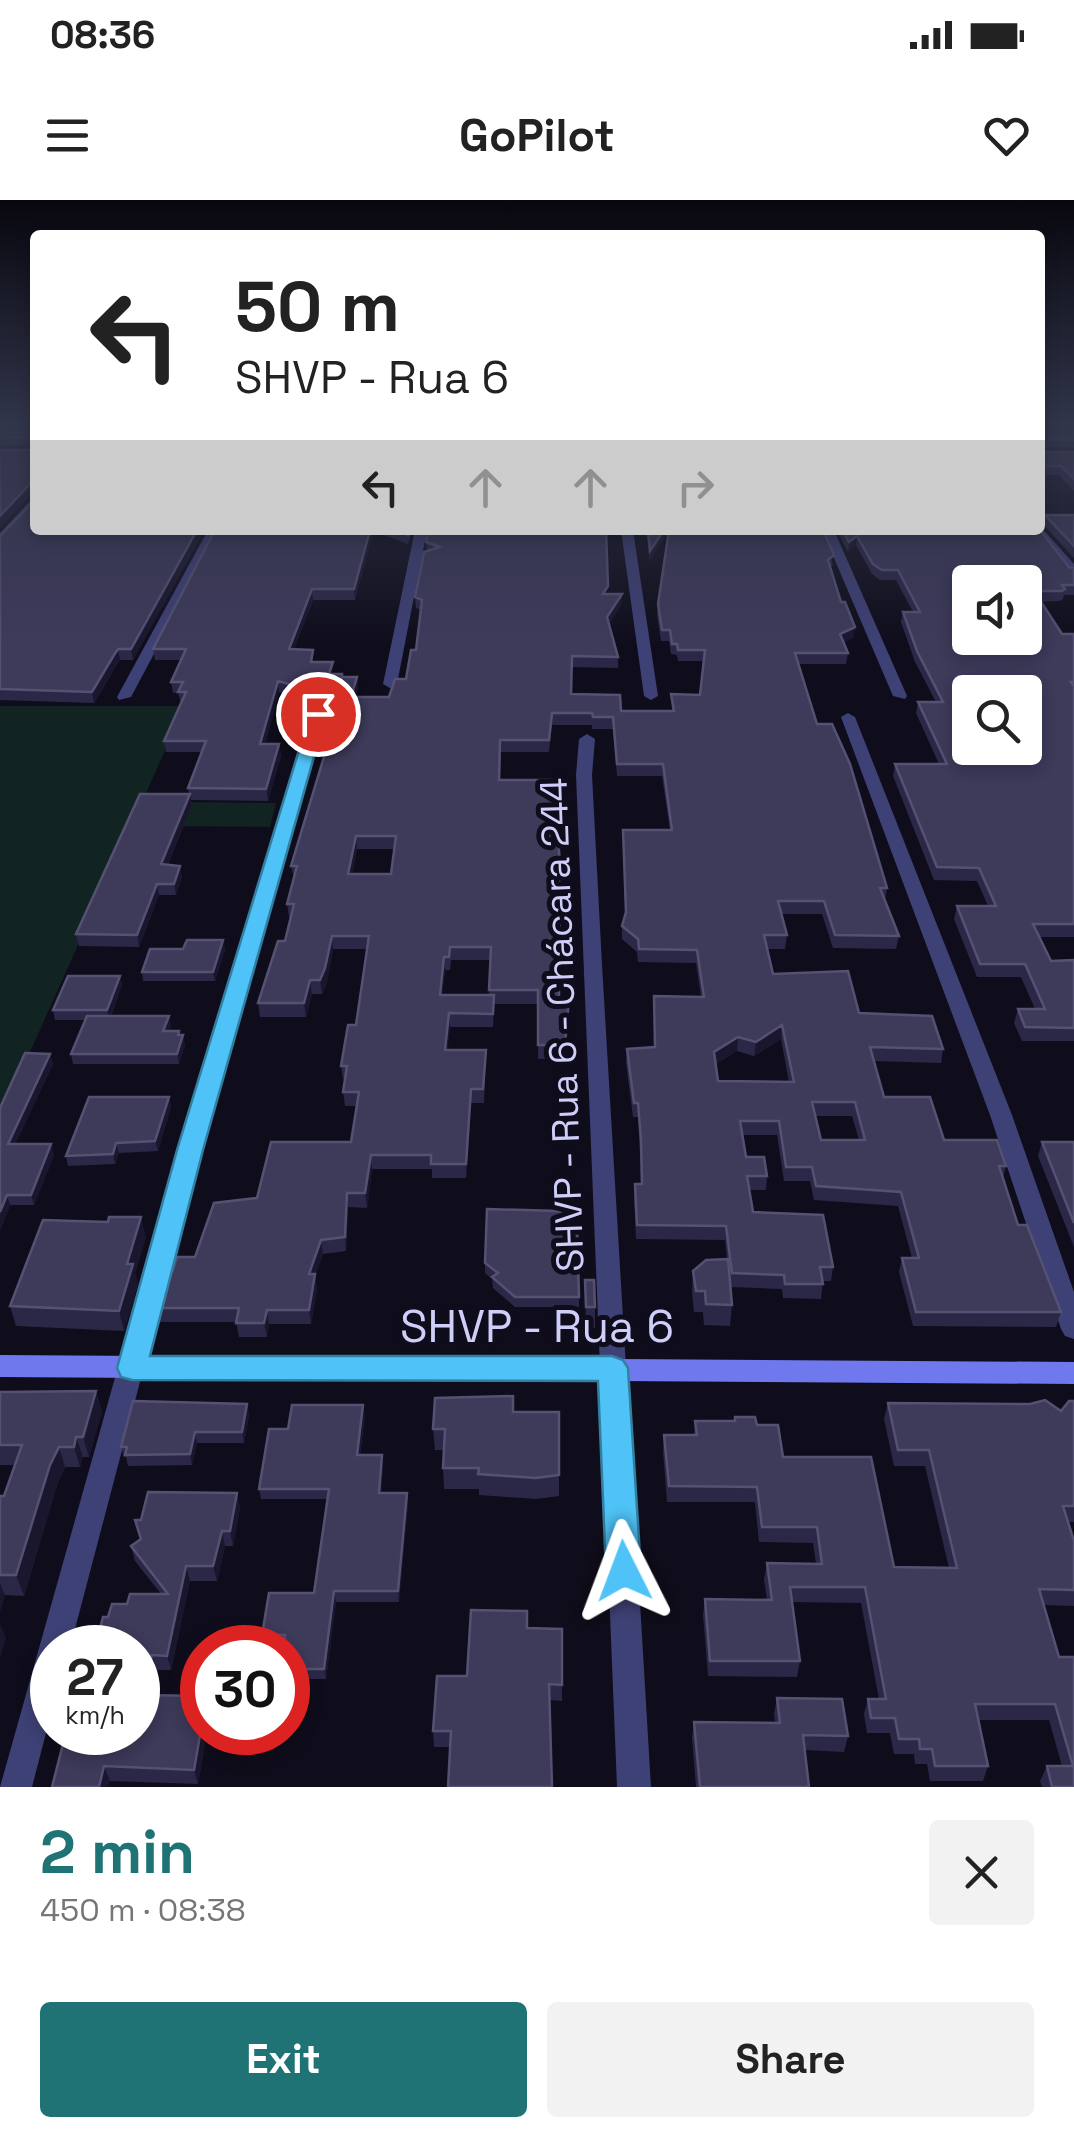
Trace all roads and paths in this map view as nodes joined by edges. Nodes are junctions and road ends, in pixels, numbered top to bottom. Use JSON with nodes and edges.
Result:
{"nodes":[{"id":1,"x":30,"y":505,"type":"edge"},
{"id":2,"x":211,"y":535,"type":"edge"},
{"id":3,"x":420,"y":535,"type":"edge"},
{"id":4,"x":628,"y":535,"type":"edge"},
{"id":5,"x":830,"y":535,"type":"edge"},
{"id":6,"x":1045,"y":535,"type":"edge"},
{"id":7,"x":0,"y":540,"type":"edge"},
{"id":8,"x":1074,"y":572,"type":"edge"},
{"id":9,"x":390,"y":684,"type":"edge"},
{"id":10,"x":651,"y":696,"type":"dead end"},
{"id":11,"x":900,"y":696,"type":"dead end"},
{"id":12,"x":124,"y":697,"type":"dead end"},
{"id":13,"x":318,"y":714,"type":"dead end"},
{"id":14,"x":848,"y":718,"type":"dead end"},
{"id":15,"x":586,"y":739,"type":"dead end"},
{"id":16,"x":1074,"y":1329,"type":"edge"},
{"id":17,"x":0,"y":1366,"type":"edge"},
{"id":18,"x":132,"y":1368,"type":"junction"},
{"id":19,"x":612,"y":1368,"type":"junction"},
{"id":20,"x":1074,"y":1372,"type":"edge"},
{"id":21,"x":60,"y":1625,"type":"edge"},
{"id":22,"x":30,"y":1733,"type":"edge"},
{"id":23,"x":15,"y":1787,"type":"edge"},
{"id":24,"x":634,"y":1787,"type":"edge"}],
"edges":[{"from":1,"to":7,"type":"street"},
{"from":2,"to":12,"type":"street"},
{"from":3,"to":9,"type":"street"},
{"from":4,"to":10,"type":"street"},
{"from":5,"to":11,"type":"street"},
{"from":6,"to":8,"type":"street"},
{"from":13,"to":18,"type":"street"},
{"from":14,"to":16,"type":"street"},
{"from":15,"to":19,"type":"street","name":"SHVP - Rua 6 - Chácara 244"},
{"from":17,"to":18,"type":"street","name":"SHVP - Rua 6"},
{"from":18,"to":19,"type":"street","name":"SHVP - Rua 6"},
{"from":18,"to":21,"type":"street"},
{"from":19,"to":20,"type":"street","name":"SHVP - Rua 6"},
{"from":19,"to":24,"type":"street","name":"SHVP - Rua 6 - Chácara 244"},
{"from":22,"to":23,"type":"street"}]}
